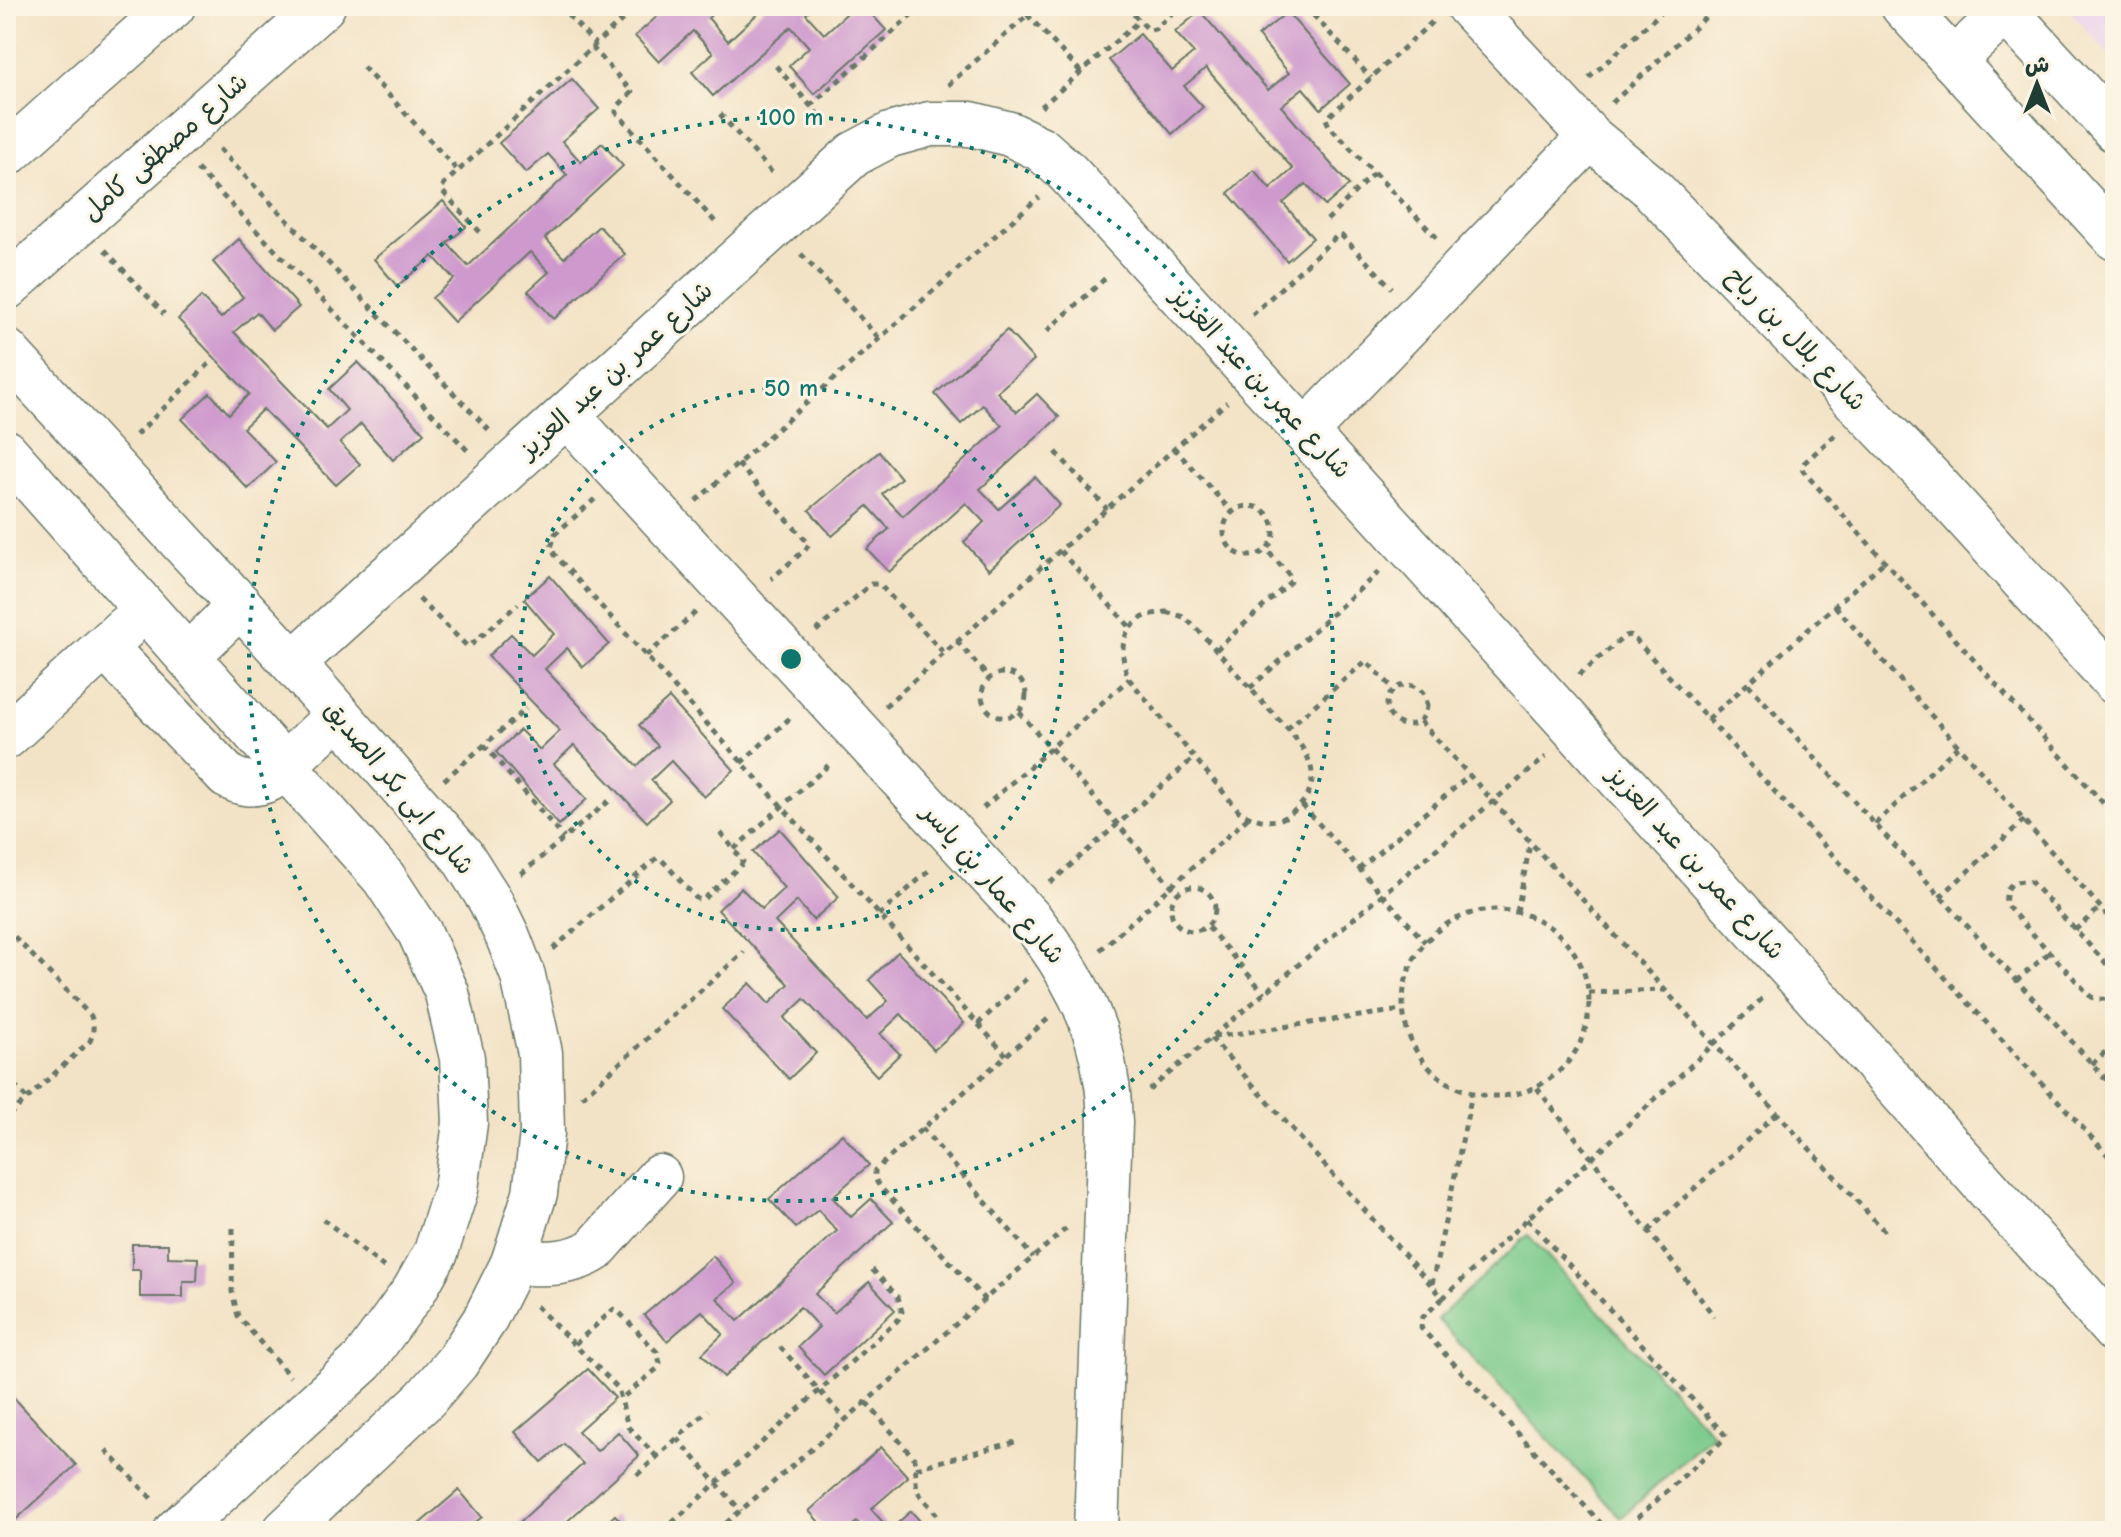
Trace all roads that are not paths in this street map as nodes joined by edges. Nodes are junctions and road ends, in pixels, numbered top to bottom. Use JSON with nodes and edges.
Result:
{"nodes":[{"id":1,"x":323,"y":6,"type":"edge"},
{"id":2,"x":1903,"y":6,"type":"edge"},
{"id":3,"x":2004,"y":9,"type":"edge"},
{"id":4,"x":1454,"y":11,"type":"edge"},
{"id":5,"x":159,"y":12,"type":"edge"},
{"id":6,"x":1953,"y":61,"type":"junction"},
{"id":7,"x":1578,"y":123,"type":"junction"},
{"id":8,"x":2115,"y":130,"type":"edge"},
{"id":9,"x":6,"y":155,"type":"edge"},
{"id":10,"x":2115,"y":238,"type":"edge"},
{"id":11,"x":6,"y":288,"type":"edge"},
{"id":12,"x":6,"y":351,"type":"edge"},
{"id":13,"x":567,"y":415,"type":"junction"},
{"id":14,"x":1306,"y":431,"type":"junction"},
{"id":15,"x":6,"y":452,"type":"edge"},
{"id":16,"x":240,"y":605,"type":"junction"},
{"id":17,"x":146,"y":609,"type":"junction"},
{"id":18,"x":105,"y":647,"type":"junction"},
{"id":19,"x":188,"y":656,"type":"junction"},
{"id":20,"x":293,"y":663,"type":"junction"},
{"id":21,"x":2115,"y":682,"type":"edge"},
{"id":22,"x":338,"y":715,"type":"junction"},
{"id":23,"x":6,"y":737,"type":"edge"},
{"id":24,"x":285,"y":766,"type":"junction"},
{"id":25,"x":659,"y":1177,"type":"dead end"},
{"id":26,"x":510,"y":1270,"type":"junction"},
{"id":27,"x":2115,"y":1331,"type":"edge"},
{"id":28,"x":178,"y":1530,"type":"edge"},
{"id":29,"x":285,"y":1531,"type":"edge"},
{"id":30,"x":1096,"y":1531,"type":"edge"}],
"edges":[{"from":1,"to":11,"type":"street","name":"شارع مصطفى كامل"},
{"from":2,"to":6,"type":"street"},
{"from":3,"to":6,"type":"street"},
{"from":3,"to":8,"type":"street"},
{"from":4,"to":7,"type":"street","name":"شارع بلال بن رباح"},
{"from":5,"to":9,"type":"street"},
{"from":6,"to":10,"type":"street"},
{"from":7,"to":14,"type":"street"},
{"from":7,"to":21,"type":"street","name":"شارع بلال بن رباح"},
{"from":12,"to":16,"type":"street","name":"شارع ابى بكر الصديق"},
{"from":13,"to":14,"type":"street","name":"شارع عمر بن عبد العزيز"},
{"from":13,"to":20,"type":"street","name":"شارع عمر بن عبد العزيز"},
{"from":13,"to":30,"type":"street","name":"شارع عمار بن ياسر"},
{"from":14,"to":27,"type":"street","name":"شارع عمر بن عبد العزيز"},
{"from":15,"to":17,"type":"street"},
{"from":16,"to":19,"type":"street"},
{"from":16,"to":20,"type":"street","name":"شارع ابى بكر الصديق"},
{"from":17,"to":18,"type":"street"},
{"from":17,"to":19,"type":"street"},
{"from":18,"to":23,"type":"street"},
{"from":18,"to":24,"type":"street"},
{"from":19,"to":24,"type":"street"},
{"from":20,"to":22,"type":"street","name":"شارع ابى بكر الصديق"},
{"from":22,"to":24,"type":"street"},
{"from":22,"to":26,"type":"street","name":"شارع ابى بكر الصديق"},
{"from":24,"to":28,"type":"street"},
{"from":25,"to":26,"type":"street"},
{"from":26,"to":29,"type":"street","name":"شارع ابى بكر الصديق"}]}
